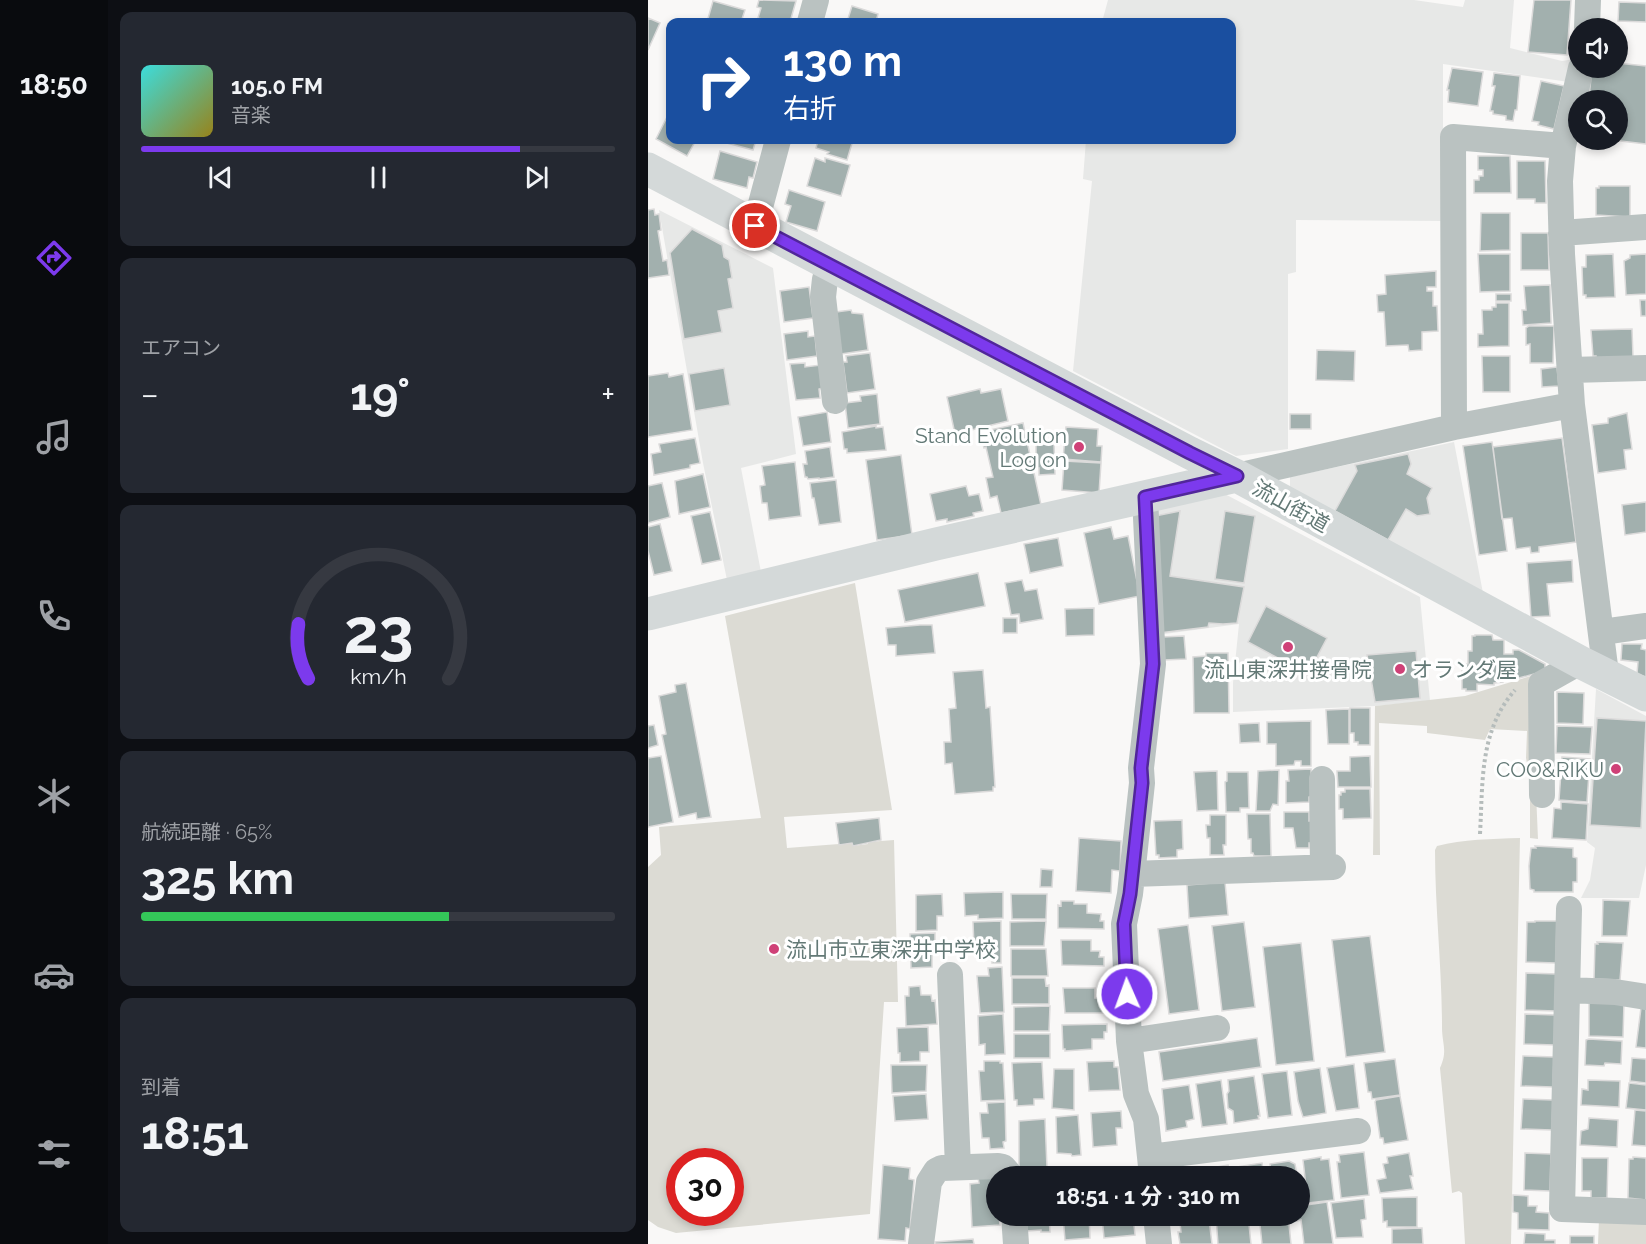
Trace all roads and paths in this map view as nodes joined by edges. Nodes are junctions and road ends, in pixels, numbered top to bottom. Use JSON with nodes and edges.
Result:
{"nodes":[{"id":1,"x":816,"y":0,"type":"edge"},
{"id":2,"x":1588,"y":0,"type":"edge"},
{"id":3,"x":811,"y":18,"type":"edge"},
{"id":4,"x":1587,"y":18,"type":"edge"},
{"id":5,"x":1579,"y":78,"type":"edge"},
{"id":6,"x":777,"y":144,"type":"edge"},
{"id":7,"x":1563,"y":146,"type":"junction"},
{"id":8,"x":648,"y":169,"type":"edge"},
{"id":9,"x":755,"y":226,"type":"junction"},
{"id":10,"x":1646,"y":227,"type":"edge"},
{"id":11,"x":1561,"y":233,"type":"junction"},
{"id":12,"x":833,"y":267,"type":"junction"},
{"id":13,"x":1646,"y":368,"type":"edge"},
{"id":14,"x":1570,"y":370,"type":"junction"},
{"id":15,"x":835,"y":401,"type":"dead end"},
{"id":16,"x":1572,"y":405,"type":"junction"},
{"id":17,"x":1454,"y":427,"type":"junction"},
{"id":18,"x":1237,"y":476,"type":"junction"},
{"id":19,"x":1145,"y":497,"type":"junction"},
{"id":20,"x":648,"y":614,"type":"edge"},
{"id":21,"x":1646,"y":626,"type":"edge"},
{"id":22,"x":1602,"y":632,"type":"junction"},
{"id":23,"x":1593,"y":668,"type":"junction"},
{"id":24,"x":1541,"y":684,"type":"junction"},
{"id":25,"x":1646,"y":695,"type":"edge"},
{"id":26,"x":1322,"y":779,"type":"dead end"},
{"id":27,"x":1542,"y":795,"type":"dead end"},
{"id":28,"x":1480,"y":834,"type":"dead end"},
{"id":29,"x":1132,"y":874,"type":"junction"},
{"id":30,"x":1569,"y":909,"type":"dead end"},
{"id":31,"x":950,"y":975,"type":"dead end"},
{"id":32,"x":1568,"y":990,"type":"junction"},
{"id":33,"x":1646,"y":997,"type":"edge"},
{"id":34,"x":1217,"y":1028,"type":"dead end"},
{"id":35,"x":1129,"y":1041,"type":"junction"},
{"id":36,"x":1358,"y":1131,"type":"dead end"},
{"id":37,"x":986,"y":1166,"type":"edge"},
{"id":38,"x":1151,"y":1166,"type":"edge"},
{"id":39,"x":1157,"y":1166,"type":"edge"},
{"id":40,"x":958,"y":1167,"type":"junction"},
{"id":41,"x":1646,"y":1212,"type":"edge"},
{"id":42,"x":1015,"y":1226,"type":"edge"},
{"id":43,"x":1157,"y":1226,"type":"edge"},
{"id":44,"x":921,"y":1244,"type":"edge"},
{"id":45,"x":1016,"y":1244,"type":"edge"},
{"id":46,"x":1159,"y":1244,"type":"edge"}],
"edges":[{"from":1,"to":3,"type":"street"},
{"from":2,"to":4,"type":"street"},
{"from":5,"to":7,"type":"street"},
{"from":6,"to":9,"type":"street"},
{"from":7,"to":11,"type":"street"},
{"from":7,"to":17,"type":"street"},
{"from":8,"to":9,"type":"street","name":"流山街道"},
{"from":9,"to":12,"type":"street","name":"流山街道"},
{"from":10,"to":11,"type":"street"},
{"from":11,"to":14,"type":"street"},
{"from":12,"to":15,"type":"street"},
{"from":12,"to":18,"type":"street","name":"流山街道"},
{"from":13,"to":14,"type":"street"},
{"from":14,"to":16,"type":"street"},
{"from":16,"to":17,"type":"street"},
{"from":16,"to":22,"type":"street"},
{"from":17,"to":18,"type":"street"},
{"from":18,"to":19,"type":"street"},
{"from":18,"to":23,"type":"street","name":"流山街道"},
{"from":19,"to":20,"type":"street"},
{"from":19,"to":29,"type":"street"},
{"from":21,"to":22,"type":"street"},
{"from":22,"to":23,"type":"street"},
{"from":23,"to":24,"type":"street"},
{"from":23,"to":25,"type":"street","name":"流山街道"},
{"from":24,"to":27,"type":"street"},
{"from":24,"to":28,"type":"path"},
{"from":26,"to":29,"type":"street"},
{"from":29,"to":35,"type":"street"},
{"from":30,"to":32,"type":"street"},
{"from":31,"to":40,"type":"street"},
{"from":32,"to":33,"type":"street"},
{"from":32,"to":41,"type":"street"},
{"from":34,"to":35,"type":"street"},
{"from":35,"to":38,"type":"street"},
{"from":36,"to":39,"type":"street"},
{"from":37,"to":40,"type":"street"},
{"from":40,"to":44,"type":"street"},
{"from":42,"to":45,"type":"street"},
{"from":43,"to":46,"type":"street"}]}
